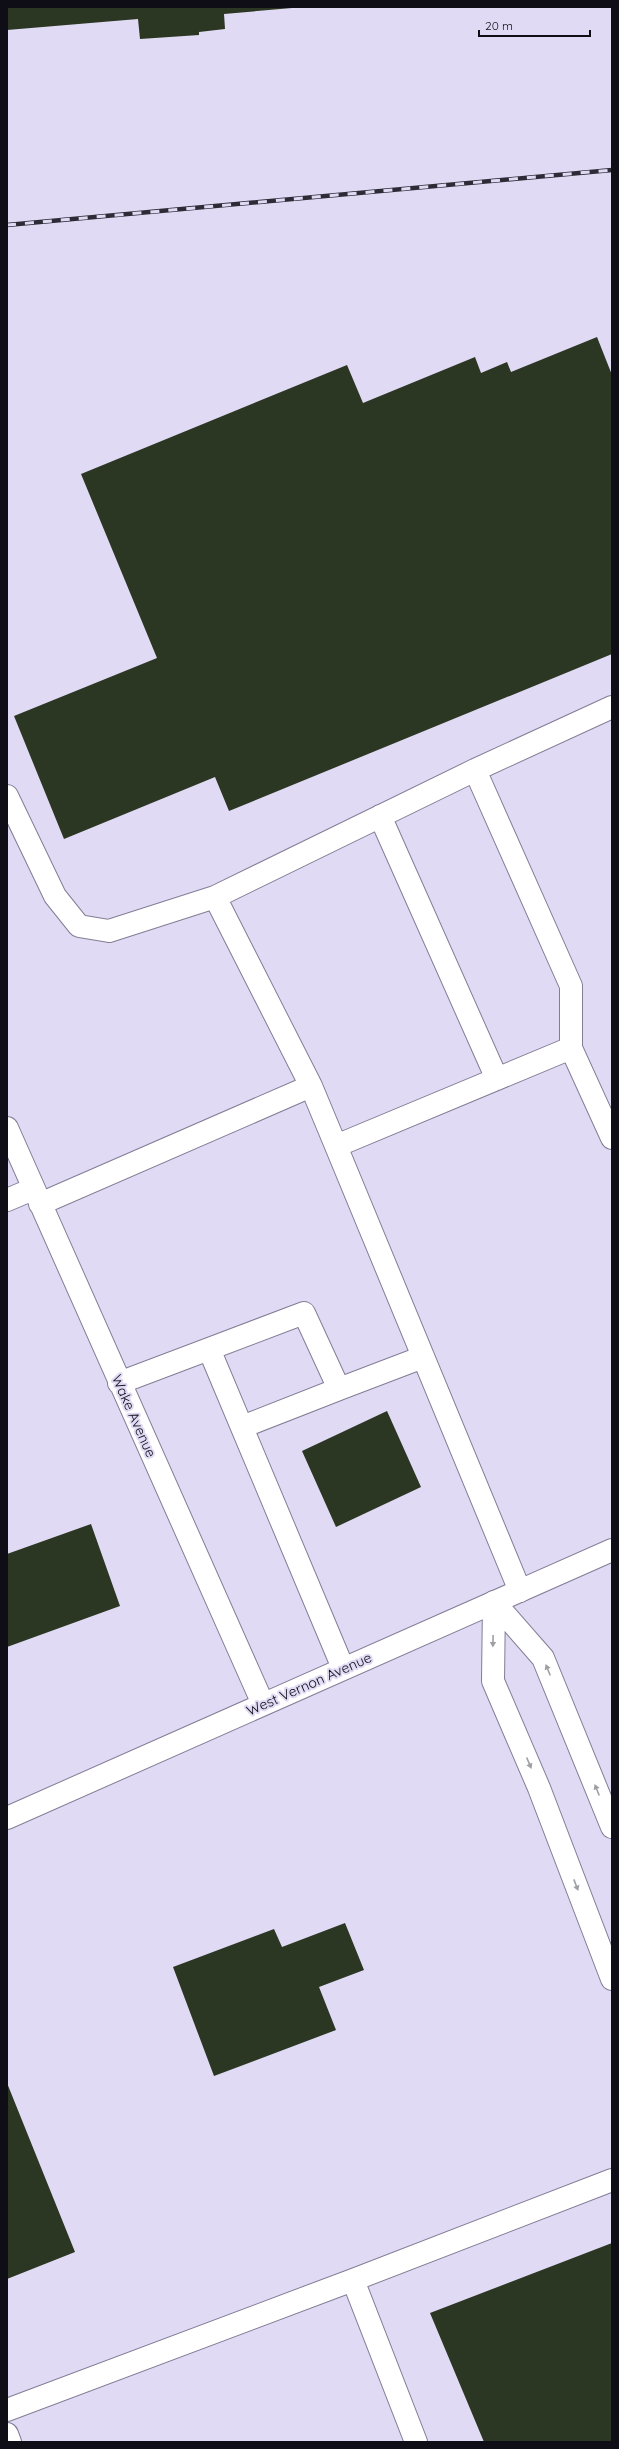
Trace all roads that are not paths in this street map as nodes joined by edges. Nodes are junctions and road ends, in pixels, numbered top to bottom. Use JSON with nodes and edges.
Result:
{"nodes":[{"id":1,"x":612,"y":707,"type":"edge"},
{"id":2,"x":475,"y":770,"type":"junction"},
{"id":3,"x":7,"y":796,"type":"edge"},
{"id":4,"x":380,"y":816,"type":"junction"},
{"id":5,"x":215,"y":897,"type":"junction"},
{"id":6,"x":571,"y":1048,"type":"junction"},
{"id":7,"x":497,"y":1079,"type":"junction"},
{"id":8,"x":311,"y":1086,"type":"junction"},
{"id":9,"x":7,"y":1128,"type":"edge"},
{"id":10,"x":612,"y":1138,"type":"edge"},
{"id":11,"x":336,"y":1146,"type":"junction"},
{"id":12,"x":36,"y":1197,"type":"junction"},
{"id":13,"x":7,"y":1200,"type":"edge"},
{"id":14,"x":209,"y":1349,"type":"junction"},
{"id":15,"x":424,"y":1357,"type":"junction"},
{"id":16,"x":119,"y":1383,"type":"junction"},
{"id":17,"x":339,"y":1389,"type":"junction"},
{"id":18,"x":242,"y":1427,"type":"junction"},
{"id":19,"x":612,"y":1550,"type":"edge"},
{"id":20,"x":520,"y":1591,"type":"junction"},
{"id":21,"x":494,"y":1602,"type":"junction"},
{"id":22,"x":343,"y":1668,"type":"junction"},
{"id":23,"x":263,"y":1704,"type":"junction"},
{"id":24,"x":7,"y":1818,"type":"edge"},
{"id":25,"x":612,"y":1826,"type":"edge"},
{"id":26,"x":612,"y":1979,"type":"edge"},
{"id":27,"x":612,"y":2180,"type":"edge"},
{"id":28,"x":353,"y":2280,"type":"junction"},
{"id":29,"x":7,"y":2410,"type":"edge"},
{"id":30,"x":7,"y":2434,"type":"edge"},
{"id":31,"x":10,"y":2442,"type":"edge"},
{"id":32,"x":416,"y":2442,"type":"edge"}],
"edges":[{"from":1,"to":2,"type":"main road"},
{"from":2,"to":4,"type":"main road"},
{"from":2,"to":6,"type":"main road"},
{"from":3,"to":5,"type":"main road"},
{"from":4,"to":5,"type":"main road"},
{"from":4,"to":7,"type":"main road"},
{"from":5,"to":8,"type":"main road"},
{"from":6,"to":7,"type":"main road"},
{"from":6,"to":10,"type":"main road"},
{"from":7,"to":11,"type":"main road"},
{"from":8,"to":11,"type":"main road"},
{"from":8,"to":12,"type":"main road"},
{"from":9,"to":12,"type":"main road","name":"Wake Avenue"},
{"from":11,"to":15,"type":"main road"},
{"from":12,"to":13,"type":"main road"},
{"from":12,"to":16,"type":"main road","name":"Wake Avenue"},
{"from":14,"to":16,"type":"main road"},
{"from":14,"to":17,"type":"main road"},
{"from":14,"to":18,"type":"main road"},
{"from":15,"to":17,"type":"main road"},
{"from":15,"to":20,"type":"main road"},
{"from":16,"to":23,"type":"main road","name":"Wake Avenue"},
{"from":17,"to":18,"type":"main road"},
{"from":18,"to":22,"type":"main road"},
{"from":19,"to":20,"type":"main road","name":"West Vernon Avenue"},
{"from":20,"to":21,"type":"main road","name":"West Vernon Avenue"},
{"from":21,"to":22,"type":"main road","name":"West Vernon Avenue"},
{"from":25,"to":21,"type":"main road","one_way":true},
{"from":21,"to":26,"type":"main road","one_way":true},
{"from":22,"to":23,"type":"main road","name":"West Vernon Avenue"},
{"from":23,"to":24,"type":"main road","name":"West Vernon Avenue"},
{"from":27,"to":28,"type":"main road"},
{"from":28,"to":29,"type":"main road"},
{"from":28,"to":32,"type":"main road"},
{"from":30,"to":31,"type":"main road"}]}
